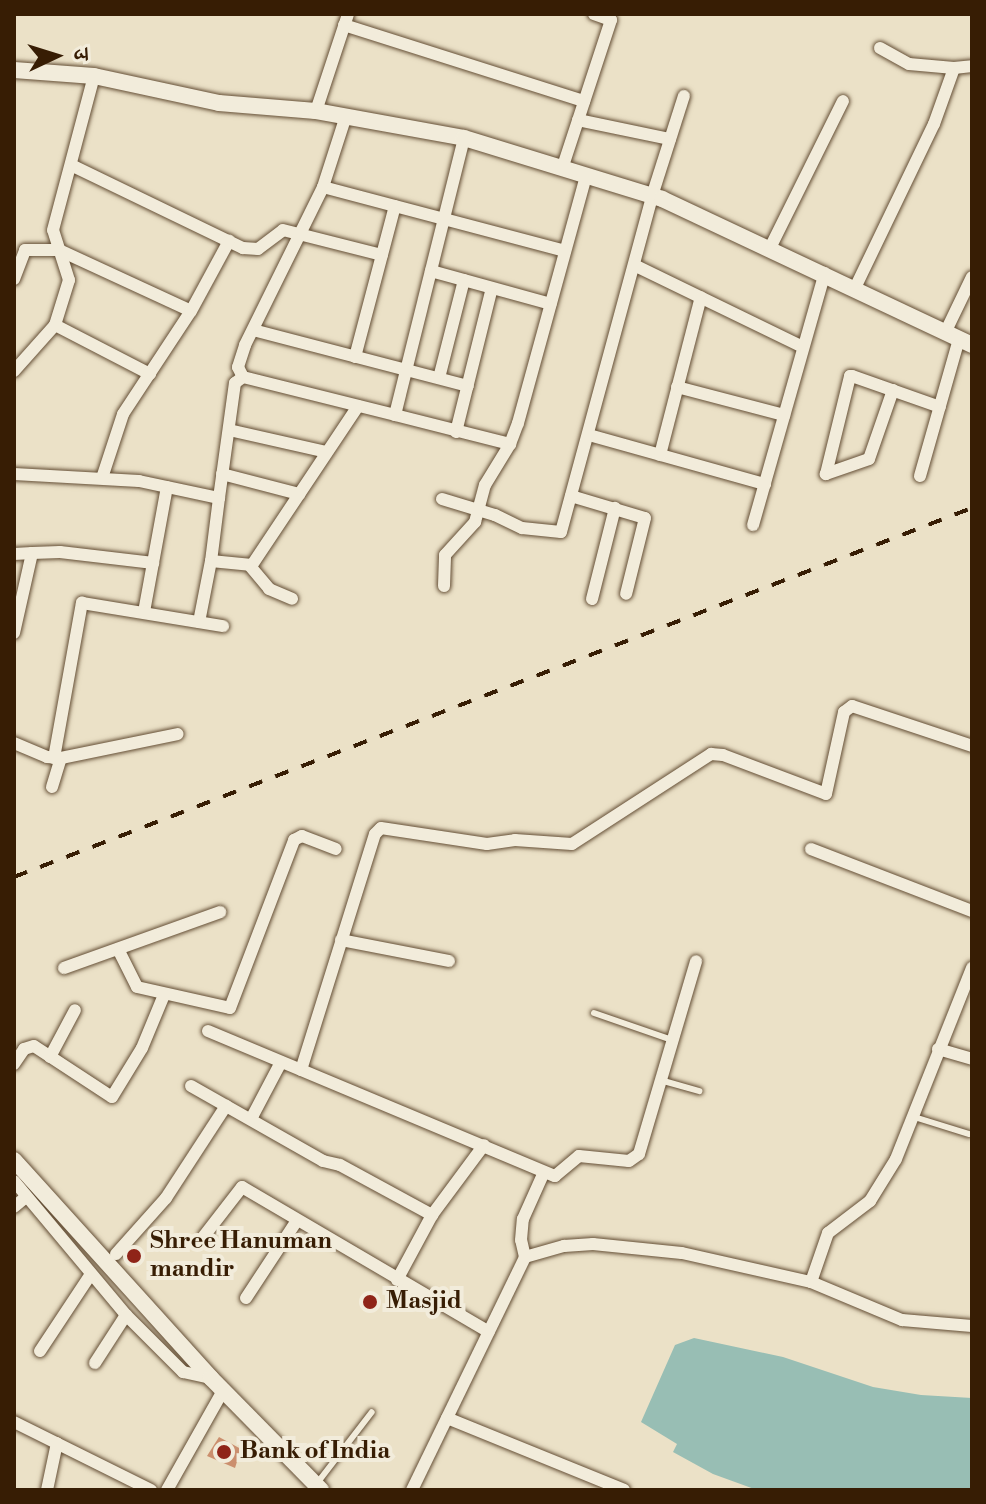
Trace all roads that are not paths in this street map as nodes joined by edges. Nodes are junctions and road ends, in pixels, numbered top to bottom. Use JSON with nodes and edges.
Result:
{"nodes":[{"id":1,"x":594,"y":14,"type":"edge"},
{"id":2,"x":612,"y":17,"type":"edge"},
{"id":3,"x":346,"y":20,"type":"edge"},
{"id":4,"x":880,"y":48,"type":"dead end"},
{"id":5,"x":972,"y":66,"type":"edge"},
{"id":6,"x":954,"y":68,"type":"junction"},
{"id":7,"x":14,"y":70,"type":"edge"},
{"id":8,"x":94,"y":76,"type":"junction"},
{"id":9,"x":684,"y":96,"type":"dead end"},
{"id":10,"x":584,"y":101,"type":"junction"},
{"id":11,"x":843,"y":101,"type":"dead end"},
{"id":12,"x":316,"y":111,"type":"junction"},
{"id":13,"x":346,"y":116,"type":"junction"},
{"id":14,"x":578,"y":120,"type":"junction"},
{"id":15,"x":464,"y":138,"type":"junction"},
{"id":16,"x":670,"y":139,"type":"junction"},
{"id":17,"x":71,"y":165,"type":"junction"},
{"id":18,"x":562,"y":169,"type":"junction"},
{"id":19,"x":586,"y":176,"type":"junction"},
{"id":20,"x":323,"y":187,"type":"junction"},
{"id":21,"x":652,"y":196,"type":"junction"},
{"id":22,"x":395,"y":206,"type":"junction"},
{"id":23,"x":444,"y":218,"type":"junction"},
{"id":24,"x":300,"y":235,"type":"junction"},
{"id":25,"x":229,"y":241,"type":"junction"},
{"id":26,"x":770,"y":248,"type":"junction"},
{"id":27,"x":59,"y":250,"type":"junction"},
{"id":28,"x":565,"y":251,"type":"junction"},
{"id":29,"x":382,"y":255,"type":"junction"},
{"id":30,"x":634,"y":265,"type":"junction"},
{"id":31,"x":431,"y":271,"type":"junction"},
{"id":32,"x":825,"y":273,"type":"junction"},
{"id":33,"x":972,"y":277,"type":"edge"},
{"id":34,"x":14,"y":279,"type":"edge"},
{"id":35,"x":464,"y":280,"type":"junction"},
{"id":36,"x":492,"y":288,"type":"junction"},
{"id":37,"x":855,"y":288,"type":"junction"},
{"id":38,"x":701,"y":297,"type":"junction"},
{"id":39,"x":551,"y":304,"type":"junction"},
{"id":40,"x":191,"y":311,"type":"junction"},
{"id":41,"x":55,"y":325,"type":"junction"},
{"id":42,"x":253,"y":330,"type":"junction"},
{"id":43,"x":959,"y":339,"type":"edge"},
{"id":44,"x":803,"y":347,"type":"junction"},
{"id":45,"x":355,"y":357,"type":"junction"},
{"id":46,"x":406,"y":369,"type":"junction"},
{"id":47,"x":14,"y":371,"type":"edge"},
{"id":48,"x":150,"y":374,"type":"junction"},
{"id":49,"x":243,"y":377,"type":"junction"},
{"id":50,"x":439,"y":378,"type":"junction"},
{"id":51,"x":468,"y":386,"type":"junction"},
{"id":52,"x":677,"y":387,"type":"junction"},
{"id":53,"x":893,"y":390,"type":"junction"},
{"id":54,"x":358,"y":406,"type":"junction"},
{"id":55,"x":940,"y":407,"type":"junction"},
{"id":56,"x":395,"y":415,"type":"junction"},
{"id":57,"x":784,"y":415,"type":"junction"},
{"id":58,"x":229,"y":430,"type":"junction"},
{"id":59,"x":456,"y":432,"type":"junction"},
{"id":60,"x":589,"y":435,"type":"junction"},
{"id":61,"x":510,"y":444,"type":"junction"},
{"id":62,"x":327,"y":452,"type":"junction"},
{"id":63,"x":660,"y":455,"type":"junction"},
{"id":64,"x":14,"y":474,"type":"edge"},
{"id":65,"x":222,"y":474,"type":"junction"},
{"id":66,"x":920,"y":476,"type":"dead end"},
{"id":67,"x":102,"y":478,"type":"junction"},
{"id":68,"x":765,"y":484,"type":"junction"},
{"id":69,"x":167,"y":487,"type":"junction"},
{"id":70,"x":299,"y":494,"type":"junction"},
{"id":71,"x":571,"y":496,"type":"junction"},
{"id":72,"x":219,"y":498,"type":"junction"},
{"id":73,"x":442,"y":499,"type":"dead end"},
{"id":74,"x":615,"y":508,"type":"junction"},
{"id":75,"x":479,"y":510,"type":"junction"},
{"id":76,"x":753,"y":525,"type":"dead end"},
{"id":77,"x":32,"y":553,"type":"junction"},
{"id":78,"x":14,"y":554,"type":"edge"},
{"id":79,"x":211,"y":561,"type":"junction"},
{"id":80,"x":153,"y":563,"type":"junction"},
{"id":81,"x":250,"y":566,"type":"junction"},
{"id":82,"x":444,"y":586,"type":"dead end"},
{"id":83,"x":626,"y":594,"type":"dead end"},
{"id":84,"x":292,"y":599,"type":"dead end"},
{"id":85,"x":592,"y":599,"type":"dead end"},
{"id":86,"x":144,"y":612,"type":"junction"},
{"id":87,"x":199,"y":622,"type":"junction"},
{"id":88,"x":15,"y":624,"type":"edge"},
{"id":89,"x":223,"y":626,"type":"dead end"},
{"id":90,"x":178,"y":734,"type":"dead end"},
{"id":91,"x":14,"y":743,"type":"edge"},
{"id":92,"x":972,"y":746,"type":"edge"},
{"id":93,"x":57,"y":758,"type":"junction"},
{"id":94,"x":52,"y":787,"type":"dead end"},
{"id":95,"x":336,"y":849,"type":"dead end"},
{"id":96,"x":811,"y":849,"type":"dead end"},
{"id":97,"x":972,"y":911,"type":"edge"},
{"id":98,"x":220,"y":912,"type":"dead end"},
{"id":99,"x":341,"y":940,"type":"junction"},
{"id":100,"x":118,"y":949,"type":"junction"},
{"id":101,"x":449,"y":961,"type":"dead end"},
{"id":102,"x":696,"y":961,"type":"dead end"},
{"id":103,"x":64,"y":968,"type":"dead end"},
{"id":104,"x":972,"y":968,"type":"edge"},
{"id":105,"x":164,"y":995,"type":"junction"},
{"id":106,"x":75,"y":1010,"type":"dead end"},
{"id":107,"x":594,"y":1013,"type":"dead end"},
{"id":108,"x":208,"y":1031,"type":"dead end"},
{"id":109,"x":672,"y":1040,"type":"junction"},
{"id":110,"x":938,"y":1049,"type":"junction"},
{"id":111,"x":50,"y":1057,"type":"junction"},
{"id":112,"x":972,"y":1059,"type":"edge"},
{"id":113,"x":281,"y":1062,"type":"junction"},
{"id":114,"x":14,"y":1064,"type":"edge"},
{"id":115,"x":301,"y":1070,"type":"junction"},
{"id":116,"x":660,"y":1080,"type":"junction"},
{"id":117,"x":191,"y":1086,"type":"dead end"},
{"id":118,"x":699,"y":1091,"type":"dead end"},
{"id":119,"x":226,"y":1106,"type":"junction"},
{"id":120,"x":911,"y":1116,"type":"junction"},
{"id":121,"x":251,"y":1119,"type":"junction"},
{"id":122,"x":969,"y":1134,"type":"dead end"},
{"id":123,"x":484,"y":1145,"type":"junction"},
{"id":124,"x":14,"y":1160,"type":"edge"},
{"id":125,"x":544,"y":1172,"type":"junction"},
{"id":126,"x":14,"y":1181,"type":"edge"},
{"id":127,"x":26,"y":1197,"type":"junction"},
{"id":128,"x":14,"y":1207,"type":"edge"},
{"id":129,"x":432,"y":1215,"type":"junction"},
{"id":130,"x":296,"y":1222,"type":"junction"},
{"id":131,"x":204,"y":1236,"type":"dead end"},
{"id":132,"x":116,"y":1254,"type":"dead end"},
{"id":133,"x":525,"y":1257,"type":"junction"},
{"id":134,"x":91,"y":1274,"type":"junction"},
{"id":135,"x":397,"y":1280,"type":"junction"},
{"id":136,"x":811,"y":1282,"type":"junction"},
{"id":137,"x":246,"y":1298,"type":"dead end"},
{"id":138,"x":126,"y":1315,"type":"junction"},
{"id":139,"x":972,"y":1326,"type":"edge"},
{"id":140,"x":489,"y":1332,"type":"junction"},
{"id":141,"x":40,"y":1351,"type":"dead end"},
{"id":142,"x":95,"y":1363,"type":"dead end"},
{"id":143,"x":211,"y":1378,"type":"junction"},
{"id":144,"x":224,"y":1389,"type":"junction"},
{"id":145,"x":372,"y":1412,"type":"dead end"},
{"id":146,"x":447,"y":1418,"type":"junction"},
{"id":147,"x":14,"y":1422,"type":"edge"},
{"id":148,"x":57,"y":1443,"type":"junction"},
{"id":149,"x":318,"y":1488,"type":"edge"},
{"id":150,"x":47,"y":1490,"type":"edge"},
{"id":151,"x":151,"y":1490,"type":"edge"},
{"id":152,"x":167,"y":1490,"type":"edge"},
{"id":153,"x":412,"y":1490,"type":"edge"},
{"id":154,"x":624,"y":1490,"type":"edge"}],
"edges":[{"from":1,"to":2,"type":"street"},
{"from":2,"to":10,"type":"street"},
{"from":3,"to":10,"type":"street"},
{"from":3,"to":12,"type":"street"},
{"from":4,"to":6,"type":"street"},
{"from":5,"to":6,"type":"street"},
{"from":6,"to":37,"type":"street"},
{"from":7,"to":8,"type":"street"},
{"from":8,"to":12,"type":"street"},
{"from":8,"to":17,"type":"street"},
{"from":9,"to":16,"type":"street"},
{"from":10,"to":14,"type":"street"},
{"from":11,"to":26,"type":"street"},
{"from":12,"to":13,"type":"street"},
{"from":13,"to":15,"type":"street"},
{"from":13,"to":20,"type":"street"},
{"from":14,"to":16,"type":"street"},
{"from":14,"to":18,"type":"street"},
{"from":15,"to":18,"type":"street"},
{"from":15,"to":23,"type":"street"},
{"from":16,"to":21,"type":"street"},
{"from":17,"to":25,"type":"street"},
{"from":17,"to":27,"type":"street"},
{"from":18,"to":19,"type":"street"},
{"from":19,"to":21,"type":"street"},
{"from":19,"to":28,"type":"street"},
{"from":20,"to":22,"type":"street"},
{"from":20,"to":24,"type":"street"},
{"from":21,"to":26,"type":"street"},
{"from":21,"to":30,"type":"street"},
{"from":22,"to":23,"type":"street"},
{"from":22,"to":29,"type":"street"},
{"from":23,"to":28,"type":"street"},
{"from":23,"to":31,"type":"street"},
{"from":24,"to":25,"type":"street"},
{"from":24,"to":29,"type":"street"},
{"from":24,"to":42,"type":"street"},
{"from":25,"to":40,"type":"street"},
{"from":26,"to":32,"type":"street"},
{"from":27,"to":34,"type":"street"},
{"from":27,"to":40,"type":"street"},
{"from":27,"to":41,"type":"street"},
{"from":28,"to":39,"type":"street"},
{"from":29,"to":45,"type":"street"},
{"from":30,"to":38,"type":"street"},
{"from":30,"to":60,"type":"street"},
{"from":31,"to":35,"type":"street"},
{"from":31,"to":46,"type":"street"},
{"from":32,"to":37,"type":"street"},
{"from":32,"to":44,"type":"street"},
{"from":33,"to":43,"type":"street"},
{"from":35,"to":36,"type":"street"},
{"from":35,"to":50,"type":"street"},
{"from":36,"to":39,"type":"street"},
{"from":36,"to":51,"type":"street"},
{"from":37,"to":43,"type":"street"},
{"from":38,"to":44,"type":"street"},
{"from":38,"to":52,"type":"street"},
{"from":39,"to":61,"type":"street"},
{"from":40,"to":48,"type":"street"},
{"from":41,"to":47,"type":"street"},
{"from":41,"to":48,"type":"street"},
{"from":42,"to":45,"type":"street"},
{"from":42,"to":49,"type":"street"},
{"from":43,"to":55,"type":"street"},
{"from":44,"to":57,"type":"street"},
{"from":45,"to":46,"type":"street"},
{"from":46,"to":50,"type":"street"},
{"from":46,"to":56,"type":"street"},
{"from":48,"to":67,"type":"street"},
{"from":49,"to":54,"type":"street"},
{"from":49,"to":58,"type":"street"},
{"from":50,"to":51,"type":"street"},
{"from":51,"to":59,"type":"street"},
{"from":52,"to":57,"type":"street"},
{"from":52,"to":63,"type":"street"},
{"from":53,"to":53,"type":"street"},
{"from":53,"to":55,"type":"street"},
{"from":54,"to":56,"type":"street"},
{"from":54,"to":62,"type":"street"},
{"from":55,"to":66,"type":"street"},
{"from":56,"to":59,"type":"street"},
{"from":57,"to":68,"type":"street"},
{"from":58,"to":62,"type":"street"},
{"from":58,"to":65,"type":"street"},
{"from":59,"to":61,"type":"street"},
{"from":60,"to":63,"type":"street"},
{"from":60,"to":71,"type":"street"},
{"from":61,"to":75,"type":"street"},
{"from":62,"to":70,"type":"street"},
{"from":63,"to":68,"type":"street"},
{"from":64,"to":67,"type":"street"},
{"from":65,"to":70,"type":"street"},
{"from":65,"to":72,"type":"street"},
{"from":67,"to":69,"type":"street"},
{"from":68,"to":76,"type":"street"},
{"from":69,"to":72,"type":"street"},
{"from":69,"to":80,"type":"street"},
{"from":70,"to":81,"type":"street"},
{"from":71,"to":74,"type":"street"},
{"from":71,"to":75,"type":"street"},
{"from":72,"to":79,"type":"street"},
{"from":73,"to":75,"type":"street"},
{"from":74,"to":83,"type":"street"},
{"from":74,"to":85,"type":"street"},
{"from":75,"to":82,"type":"street"},
{"from":77,"to":78,"type":"street"},
{"from":77,"to":80,"type":"street"},
{"from":77,"to":88,"type":"street"},
{"from":79,"to":81,"type":"street"},
{"from":79,"to":87,"type":"street"},
{"from":80,"to":86,"type":"street"},
{"from":81,"to":84,"type":"street"},
{"from":86,"to":87,"type":"street"},
{"from":86,"to":93,"type":"street"},
{"from":87,"to":89,"type":"street"},
{"from":90,"to":93,"type":"street"},
{"from":91,"to":93,"type":"street"},
{"from":92,"to":99,"type":"street"},
{"from":93,"to":94,"type":"street"},
{"from":95,"to":105,"type":"street"},
{"from":96,"to":97,"type":"street"},
{"from":98,"to":100,"type":"street"},
{"from":99,"to":101,"type":"street"},
{"from":99,"to":115,"type":"street"},
{"from":100,"to":103,"type":"street"},
{"from":100,"to":105,"type":"street"},
{"from":102,"to":109,"type":"street"},
{"from":104,"to":110,"type":"street"},
{"from":105,"to":111,"type":"street"},
{"from":106,"to":111,"type":"street"},
{"from":107,"to":109,"type":"lane"},
{"from":108,"to":113,"type":"street"},
{"from":109,"to":116,"type":"street"},
{"from":110,"to":112,"type":"street"},
{"from":110,"to":120,"type":"street"},
{"from":111,"to":114,"type":"street"},
{"from":113,"to":115,"type":"street"},
{"from":113,"to":121,"type":"street"},
{"from":115,"to":123,"type":"street"},
{"from":116,"to":118,"type":"lane"},
{"from":116,"to":125,"type":"street"},
{"from":117,"to":119,"type":"street"},
{"from":119,"to":121,"type":"street"},
{"from":119,"to":132,"type":"street"},
{"from":120,"to":122,"type":"lane"},
{"from":120,"to":136,"type":"street"},
{"from":121,"to":129,"type":"street"},
{"from":123,"to":125,"type":"street"},
{"from":123,"to":129,"type":"street"},
{"from":124,"to":143,"type":"street"},
{"from":125,"to":133,"type":"street"},
{"from":126,"to":127,"type":"street"},
{"from":127,"to":128,"type":"street"},
{"from":127,"to":134,"type":"street"},
{"from":129,"to":135,"type":"street"},
{"from":130,"to":131,"type":"street"},
{"from":130,"to":135,"type":"street"},
{"from":130,"to":137,"type":"street"},
{"from":133,"to":136,"type":"street"},
{"from":133,"to":140,"type":"street"},
{"from":134,"to":138,"type":"street"},
{"from":134,"to":141,"type":"street"},
{"from":135,"to":140,"type":"street"},
{"from":136,"to":139,"type":"street"},
{"from":138,"to":142,"type":"street"},
{"from":138,"to":143,"type":"street"},
{"from":140,"to":146,"type":"street"},
{"from":143,"to":144,"type":"street"},
{"from":144,"to":149,"type":"street"},
{"from":144,"to":152,"type":"street"},
{"from":145,"to":149,"type":"lane"},
{"from":146,"to":153,"type":"street"},
{"from":146,"to":154,"type":"street"},
{"from":147,"to":148,"type":"street"},
{"from":148,"to":150,"type":"street"},
{"from":148,"to":151,"type":"street"}]}
